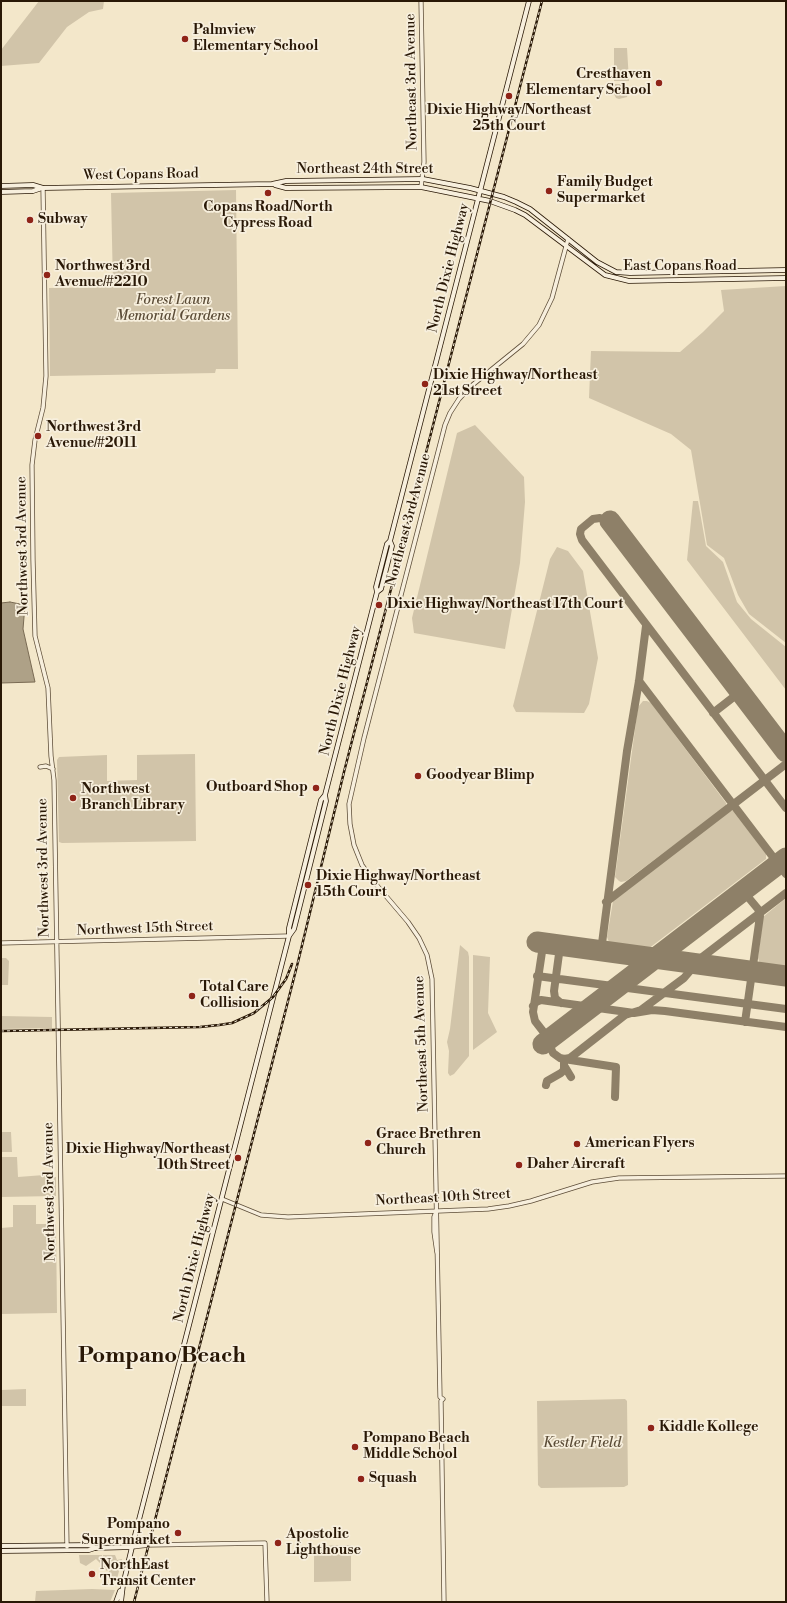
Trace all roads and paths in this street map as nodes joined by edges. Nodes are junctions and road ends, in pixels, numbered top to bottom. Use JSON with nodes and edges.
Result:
{"nodes":[{"id":1,"x":421,"y":1,"type":"edge"},
{"id":2,"x":529,"y":1,"type":"edge"},
{"id":3,"x":423,"y":180,"type":"junction"},
{"id":4,"x":239,"y":184,"type":"joint"},
{"id":5,"x":272,"y":184,"type":"junction"},
{"id":6,"x":1,"y":186,"type":"edge"},
{"id":7,"x":421,"y":187,"type":"junction"},
{"id":8,"x":44,"y":188,"type":"junction"},
{"id":9,"x":480,"y":191,"type":"junction"},
{"id":10,"x":1,"y":192,"type":"edge"},
{"id":11,"x":478,"y":198,"type":"junction"},
{"id":12,"x":568,"y":238,"type":"junction"},
{"id":13,"x":566,"y":246,"type":"junction"},
{"id":14,"x":786,"y":270,"type":"edge"},
{"id":15,"x":786,"y":278,"type":"edge"},
{"id":16,"x":40,"y":767,"type":"dead end"},
{"id":17,"x":53,"y":769,"type":"junction"},
{"id":18,"x":349,"y":804,"type":"joint"},
{"id":19,"x":289,"y":936,"type":"junction"},
{"id":20,"x":56,"y":942,"type":"junction"},
{"id":21,"x":1,"y":943,"type":"edge"},
{"id":22,"x":786,"y":1176,"type":"edge"},
{"id":23,"x":222,"y":1199,"type":"junction"},
{"id":24,"x":437,"y":1211,"type":"junction"},
{"id":25,"x":67,"y":1545,"type":"junction"},
{"id":26,"x":1,"y":1546,"type":"edge"},
{"id":27,"x":132,"y":1547,"type":"junction"},
{"id":28,"x":38,"y":1548,"type":"junction"},
{"id":29,"x":95,"y":1548,"type":"junction"},
{"id":30,"x":67,"y":1550,"type":"junction"},
{"id":31,"x":1,"y":1551,"type":"edge"},
{"id":32,"x":123,"y":1586,"type":"junction"},
{"id":33,"x":116,"y":1602,"type":"edge"},
{"id":34,"x":121,"y":1602,"type":"edge"},
{"id":35,"x":267,"y":1602,"type":"edge"},
{"id":36,"x":444,"y":1602,"type":"edge"}],
"edges":[{"from":1,"to":3,"type":"street","name":"Northeast 3rd Avenue"},
{"from":2,"to":9,"type":"main road","name":"North Dixie Highway"},
{"from":3,"to":5,"type":"main road","name":"Northeast 24th Street"},
{"from":3,"to":7,"type":"street","name":"Northeast 3rd Avenue"},
{"from":3,"to":9,"type":"main road","name":"Northeast 24th Street"},
{"from":4,"to":5,"type":"main road","name":"Northeast 24th Street"},
{"from":4,"to":8,"type":"main road","name":"West Copans Road"},
{"from":5,"to":7,"type":"main road","name":"Northeast 24th Street"},
{"from":6,"to":8,"type":"main road","name":"West Copans Road"},
{"from":7,"to":11,"type":"main road","name":"Northeast 24th Street"},
{"from":8,"to":10,"type":"main road","name":"West Copans Road"},
{"from":8,"to":17,"type":"street","name":"Northwest 3rd Avenue"},
{"from":9,"to":11,"type":"main road","name":"North Dixie Highway"},
{"from":9,"to":12,"type":"main road","name":"East Copans Road"},
{"from":11,"to":13,"type":"main road","name":"East Copans Road"},
{"from":11,"to":19,"type":"main road","name":"North Dixie Highway"},
{"from":12,"to":13,"type":"street"},
{"from":12,"to":14,"type":"main road","name":"East Copans Road"},
{"from":13,"to":15,"type":"main road","name":"East Copans Road"},
{"from":13,"to":18,"type":"street","name":"Northeast 3rd Avenue"},
{"from":16,"to":17,"type":"street"},
{"from":17,"to":20,"type":"street","name":"Northwest 3rd Avenue"},
{"from":18,"to":24,"type":"street","name":"Northeast 5th Avenue"},
{"from":19,"to":20,"type":"street","name":"Northwest 15th Street"},
{"from":19,"to":23,"type":"main road","name":"North Dixie Highway"},
{"from":20,"to":21,"type":"street","name":"Northwest 15th Street"},
{"from":20,"to":25,"type":"street","name":"Northwest 3rd Avenue"},
{"from":22,"to":24,"type":"street","name":"Northeast 10th Street"},
{"from":23,"to":24,"type":"street","name":"Northeast 10th Street"},
{"from":23,"to":27,"type":"main road","name":"North Dixie Highway"},
{"from":24,"to":36,"type":"street","name":"Northeast 5th Avenue"},
{"from":25,"to":28,"type":"main road"},
{"from":25,"to":29,"type":"main road"},
{"from":25,"to":30,"type":"street","name":"Northwest 3rd Avenue"},
{"from":26,"to":28,"type":"main road"},
{"from":27,"to":29,"type":"main road"},
{"from":27,"to":32,"type":"main road","name":"North Dixie Highway"},
{"from":27,"to":35,"type":"street"},
{"from":28,"to":30,"type":"main road"},
{"from":28,"to":31,"type":"main road"},
{"from":29,"to":30,"type":"main road"},
{"from":32,"to":33,"type":"main road","name":"North Dixie Highway"},
{"from":32,"to":34,"type":"main road","name":"North Dixie Highway"}]}
